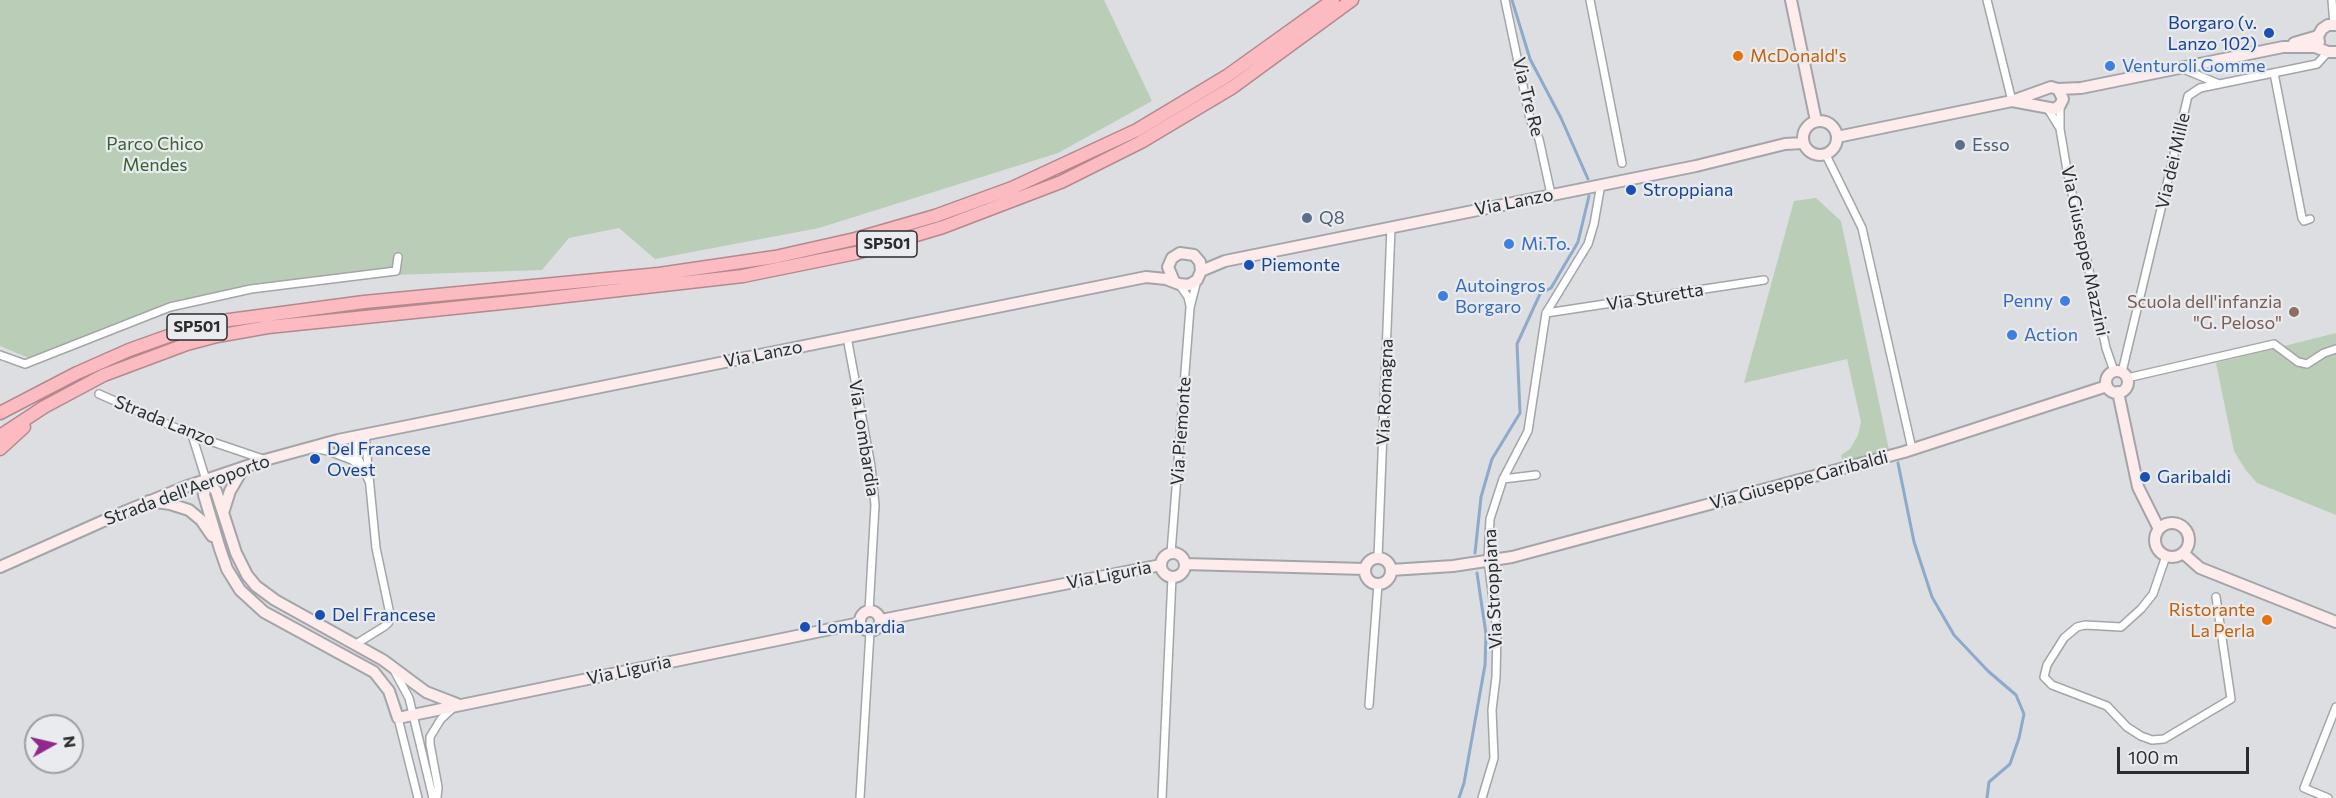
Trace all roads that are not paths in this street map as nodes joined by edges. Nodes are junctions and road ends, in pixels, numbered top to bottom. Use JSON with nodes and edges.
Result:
{"nodes":[{"id":1,"x":1333,"y":0,"type":"edge"},
{"id":2,"x":1352,"y":0,"type":"edge"},
{"id":3,"x":1505,"y":0,"type":"edge"},
{"id":4,"x":1590,"y":0,"type":"edge"},
{"id":5,"x":1791,"y":0,"type":"edge"},
{"id":6,"x":1987,"y":0,"type":"edge"},
{"id":7,"x":2332,"y":0,"type":"edge"},
{"id":8,"x":2335,"y":24,"type":"edge"},
{"id":9,"x":2318,"y":36,"type":"junction"},
{"id":10,"x":2283,"y":47,"type":"junction"},
{"id":11,"x":2331,"y":51,"type":"edge"},
{"id":12,"x":2179,"y":67,"type":"junction"},
{"id":13,"x":2274,"y":73,"type":"junction"},
{"id":14,"x":2219,"y":84,"type":"junction"},
{"id":15,"x":2052,"y":88,"type":"junction"},
{"id":16,"x":2081,"y":88,"type":"junction"},
{"id":17,"x":2012,"y":101,"type":"junction"},
{"id":18,"x":2061,"y":103,"type":"junction"},
{"id":19,"x":2045,"y":107,"type":"junction"},
{"id":20,"x":1816,"y":122,"type":"junction"},
{"id":21,"x":2060,"y":129,"type":"junction"},
{"id":22,"x":1837,"y":137,"type":"junction"},
{"id":23,"x":1803,"y":143,"type":"junction"},
{"id":24,"x":1826,"y":155,"type":"junction"},
{"id":25,"x":1622,"y":163,"type":"dead end"},
{"id":26,"x":1600,"y":184,"type":"junction"},
{"id":27,"x":1551,"y":194,"type":"junction"},
{"id":28,"x":2310,"y":219,"type":"dead end"},
{"id":29,"x":1391,"y":226,"type":"junction"},
{"id":30,"x":398,"y":257,"type":"dead end"},
{"id":31,"x":1198,"y":258,"type":"junction"},
{"id":32,"x":1225,"y":261,"type":"junction"},
{"id":33,"x":1169,"y":262,"type":"junction"},
{"id":34,"x":1199,"y":275,"type":"junction"},
{"id":35,"x":1146,"y":278,"type":"junction"},
{"id":36,"x":1764,"y":280,"type":"dead end"},
{"id":37,"x":1176,"y":283,"type":"junction"},
{"id":38,"x":1190,"y":308,"type":"junction"},
{"id":39,"x":1546,"y":313,"type":"junction"},
{"id":40,"x":847,"y":337,"type":"junction"},
{"id":41,"x":2336,"y":349,"type":"edge"},
{"id":42,"x":0,"y":355,"type":"edge"},
{"id":43,"x":2121,"y":374,"type":"junction"},
{"id":44,"x":2107,"y":386,"type":"junction"},
{"id":45,"x":41,"y":392,"type":"junction"},
{"id":46,"x":2118,"y":392,"type":"junction"},
{"id":47,"x":99,"y":394,"type":"dead end"},
{"id":48,"x":44,"y":407,"type":"junction"},
{"id":49,"x":0,"y":413,"type":"edge"},
{"id":50,"x":0,"y":420,"type":"edge"},
{"id":51,"x":380,"y":432,"type":"joint"},
{"id":52,"x":192,"y":435,"type":"junction"},
{"id":53,"x":366,"y":435,"type":"junction"},
{"id":54,"x":0,"y":436,"type":"edge"},
{"id":55,"x":354,"y":437,"type":"junction"},
{"id":56,"x":308,"y":448,"type":"junction"},
{"id":57,"x":0,"y":450,"type":"edge"},
{"id":58,"x":1908,"y":450,"type":"junction"},
{"id":59,"x":265,"y":460,"type":"junction"},
{"id":60,"x":244,"y":467,"type":"junction"},
{"id":61,"x":361,"y":468,"type":"junction"},
{"id":62,"x":1536,"y":475,"type":"dead end"},
{"id":63,"x":1503,"y":479,"type":"junction"},
{"id":64,"x":206,"y":480,"type":"junction"},
{"id":65,"x":370,"y":483,"type":"junction"},
{"id":66,"x":148,"y":501,"type":"junction"},
{"id":67,"x":223,"y":514,"type":"junction"},
{"id":68,"x":2159,"y":529,"type":"junction"},
{"id":69,"x":220,"y":549,"type":"junction"},
{"id":70,"x":1171,"y":553,"type":"junction"},
{"id":71,"x":2183,"y":553,"type":"junction"},
{"id":72,"x":2166,"y":556,"type":"junction"},
{"id":73,"x":1378,"y":558,"type":"junction"},
{"id":74,"x":1488,"y":560,"type":"junction"},
{"id":75,"x":1185,"y":564,"type":"junction"},
{"id":76,"x":1161,"y":565,"type":"junction"},
{"id":77,"x":0,"y":567,"type":"edge"},
{"id":78,"x":1365,"y":568,"type":"junction"},
{"id":79,"x":1391,"y":570,"type":"junction"},
{"id":80,"x":1173,"y":577,"type":"junction"},
{"id":81,"x":1378,"y":584,"type":"junction"},
{"id":82,"x":2216,"y":597,"type":"dead end"},
{"id":83,"x":869,"y":611,"type":"junction"},
{"id":84,"x":881,"y":620,"type":"junction"},
{"id":85,"x":2336,"y":622,"type":"edge"},
{"id":86,"x":860,"y":623,"type":"junction"},
{"id":87,"x":870,"y":632,"type":"junction"},
{"id":88,"x":356,"y":644,"type":"junction"},
{"id":89,"x":383,"y":660,"type":"junction"},
{"id":90,"x":460,"y":705,"type":"junction"},
{"id":91,"x":1369,"y":705,"type":"dead end"},
{"id":92,"x":2336,"y":707,"type":"edge"},
{"id":93,"x":413,"y":714,"type":"junction"},
{"id":94,"x":398,"y":718,"type":"junction"},
{"id":95,"x":418,"y":798,"type":"edge"},
{"id":96,"x":435,"y":798,"type":"edge"},
{"id":97,"x":860,"y":798,"type":"edge"},
{"id":98,"x":1162,"y":798,"type":"edge"},
{"id":99,"x":1482,"y":798,"type":"edge"},
{"id":100,"x":2328,"y":798,"type":"edge"}],
"edges":[{"from":1,"to":45,"type":"highway","number":"SP501"},
{"from":2,"to":48,"type":"highway","number":"SP501"},
{"from":3,"to":27,"type":"street","name":"Via Tre Re"},
{"from":4,"to":25,"type":"street"},
{"from":5,"to":20,"type":"street"},
{"from":6,"to":17,"type":"street"},
{"from":7,"to":8,"type":"street"},
{"from":8,"to":9,"type":"street"},
{"from":9,"to":10,"type":"street"},
{"from":9,"to":11,"type":"street"},
{"from":10,"to":11,"type":"street"},
{"from":10,"to":12,"type":"street"},
{"from":11,"to":13,"type":"street","name":"Via dei Mille"},
{"from":12,"to":14,"type":"street"},
{"from":12,"to":16,"type":"street"},
{"from":13,"to":14,"type":"street","name":"Via dei Mille"},
{"from":13,"to":28,"type":"street"},
{"from":14,"to":43,"type":"street","name":"Via dei Mille"},
{"from":15,"to":16,"type":"street"},
{"from":15,"to":17,"type":"street"},
{"from":15,"to":18,"type":"street"},
{"from":15,"to":19,"type":"street"},
{"from":16,"to":18,"type":"street"},
{"from":17,"to":19,"type":"street"},
{"from":17,"to":22,"type":"street"},
{"from":18,"to":19,"type":"street"},
{"from":18,"to":21,"type":"street","name":"Via Giuseppe Mazzini"},
{"from":19,"to":21,"type":"street","name":"Via Giuseppe Mazzini"},
{"from":20,"to":22,"type":"street"},
{"from":20,"to":23,"type":"street"},
{"from":21,"to":43,"type":"street","name":"Via Giuseppe Mazzini"},
{"from":22,"to":24,"type":"street"},
{"from":23,"to":24,"type":"street"},
{"from":23,"to":26,"type":"street","name":"Via Lanzo"},
{"from":24,"to":58,"type":"street"},
{"from":26,"to":27,"type":"street","name":"Via Lanzo"},
{"from":26,"to":39,"type":"street","name":"Via Stroppiana"},
{"from":27,"to":29,"type":"street","name":"Via Lanzo"},
{"from":29,"to":32,"type":"street","name":"Via Lanzo"},
{"from":29,"to":73,"type":"street","name":"Via Romagna"},
{"from":30,"to":42,"type":"street"},
{"from":31,"to":32,"type":"street","name":"Via Lanzo"},
{"from":31,"to":33,"type":"street"},
{"from":31,"to":34,"type":"street"},
{"from":32,"to":34,"type":"street","name":"Via Lanzo"},
{"from":33,"to":35,"type":"street","name":"Via Lanzo"},
{"from":33,"to":37,"type":"street"},
{"from":34,"to":37,"type":"street"},
{"from":34,"to":38,"type":"street","name":"Via Piemonte"},
{"from":35,"to":37,"type":"street","name":"Via Lanzo"},
{"from":35,"to":40,"type":"street","name":"Via Lanzo"},
{"from":36,"to":39,"type":"street","name":"Via Sturetta"},
{"from":37,"to":38,"type":"street","name":"Via Piemonte"},
{"from":38,"to":70,"type":"street","name":"Via Piemonte"},
{"from":39,"to":63,"type":"street","name":"Via Stroppiana"},
{"from":40,"to":51,"type":"street","name":"Via Lanzo"},
{"from":40,"to":83,"type":"street","name":"Via Lombardia"},
{"from":41,"to":43,"type":"street"},
{"from":43,"to":44,"type":"street"},
{"from":43,"to":46,"type":"street"},
{"from":44,"to":46,"type":"street"},
{"from":44,"to":58,"type":"street","name":"Via Giuseppe Garibaldi"},
{"from":45,"to":49,"type":"highway","number":"SP501"},
{"from":45,"to":50,"type":"highway","number":"SP501"},
{"from":46,"to":68,"type":"street"},
{"from":47,"to":52,"type":"street","name":"Strada Lanzo"},
{"from":48,"to":54,"type":"highway","number":"SP501"},
{"from":48,"to":57,"type":"highway","number":"SP501"},
{"from":51,"to":53,"type":"street","name":"Strada dell'Aeroporto"},
{"from":52,"to":59,"type":"street","name":"Strada Lanzo"},
{"from":52,"to":64,"type":"street"},
{"from":53,"to":55,"type":"street","name":"Strada dell'Aeroporto"},
{"from":53,"to":65,"type":"street"},
{"from":55,"to":56,"type":"street","name":"Strada dell'Aeroporto"},
{"from":55,"to":61,"type":"street"},
{"from":56,"to":59,"type":"street","name":"Strada dell'Aeroporto"},
{"from":56,"to":61,"type":"street"},
{"from":58,"to":74,"type":"street","name":"Via Giuseppe Garibaldi"},
{"from":59,"to":60,"type":"street","name":"Strada dell'Aeroporto"},
{"from":60,"to":64,"type":"street","name":"Strada dell'Aeroporto"},
{"from":60,"to":67,"type":"street"},
{"from":61,"to":65,"type":"street"},
{"from":62,"to":63,"type":"street"},
{"from":63,"to":74,"type":"street","name":"Via Stroppiana"},
{"from":64,"to":66,"type":"street","name":"Strada dell'Aeroporto"},
{"from":64,"to":67,"type":"street"},
{"from":64,"to":69,"type":"street"},
{"from":65,"to":88,"type":"street"},
{"from":66,"to":69,"type":"street"},
{"from":66,"to":77,"type":"street","name":"Strada dell'Aeroporto"},
{"from":67,"to":88,"type":"street"},
{"from":68,"to":71,"type":"street"},
{"from":68,"to":72,"type":"street"},
{"from":69,"to":94,"type":"street"},
{"from":70,"to":75,"type":"street"},
{"from":70,"to":76,"type":"street"},
{"from":71,"to":72,"type":"street"},
{"from":71,"to":85,"type":"street"},
{"from":72,"to":82,"type":"street"},
{"from":73,"to":78,"type":"street"},
{"from":73,"to":79,"type":"street"},
{"from":74,"to":79,"type":"street"},
{"from":74,"to":99,"type":"street","name":"Via Stroppiana"},
{"from":75,"to":78,"type":"street"},
{"from":75,"to":80,"type":"street"},
{"from":76,"to":80,"type":"street"},
{"from":76,"to":84,"type":"street","name":"Via Liguria"},
{"from":78,"to":81,"type":"street"},
{"from":79,"to":81,"type":"street"},
{"from":80,"to":98,"type":"street"},
{"from":81,"to":91,"type":"street"},
{"from":83,"to":84,"type":"street"},
{"from":83,"to":86,"type":"street"},
{"from":84,"to":87,"type":"street"},
{"from":86,"to":87,"type":"street"},
{"from":86,"to":90,"type":"street","name":"Via Liguria"},
{"from":87,"to":97,"type":"street"},
{"from":88,"to":89,"type":"street"},
{"from":89,"to":90,"type":"street"},
{"from":89,"to":93,"type":"street"},
{"from":90,"to":93,"type":"street","name":"Via Liguria"},
{"from":90,"to":96,"type":"street"},
{"from":92,"to":100,"type":"street"},
{"from":93,"to":94,"type":"street","name":"Via Liguria"},
{"from":93,"to":96,"type":"street"},
{"from":94,"to":95,"type":"street"}]}
